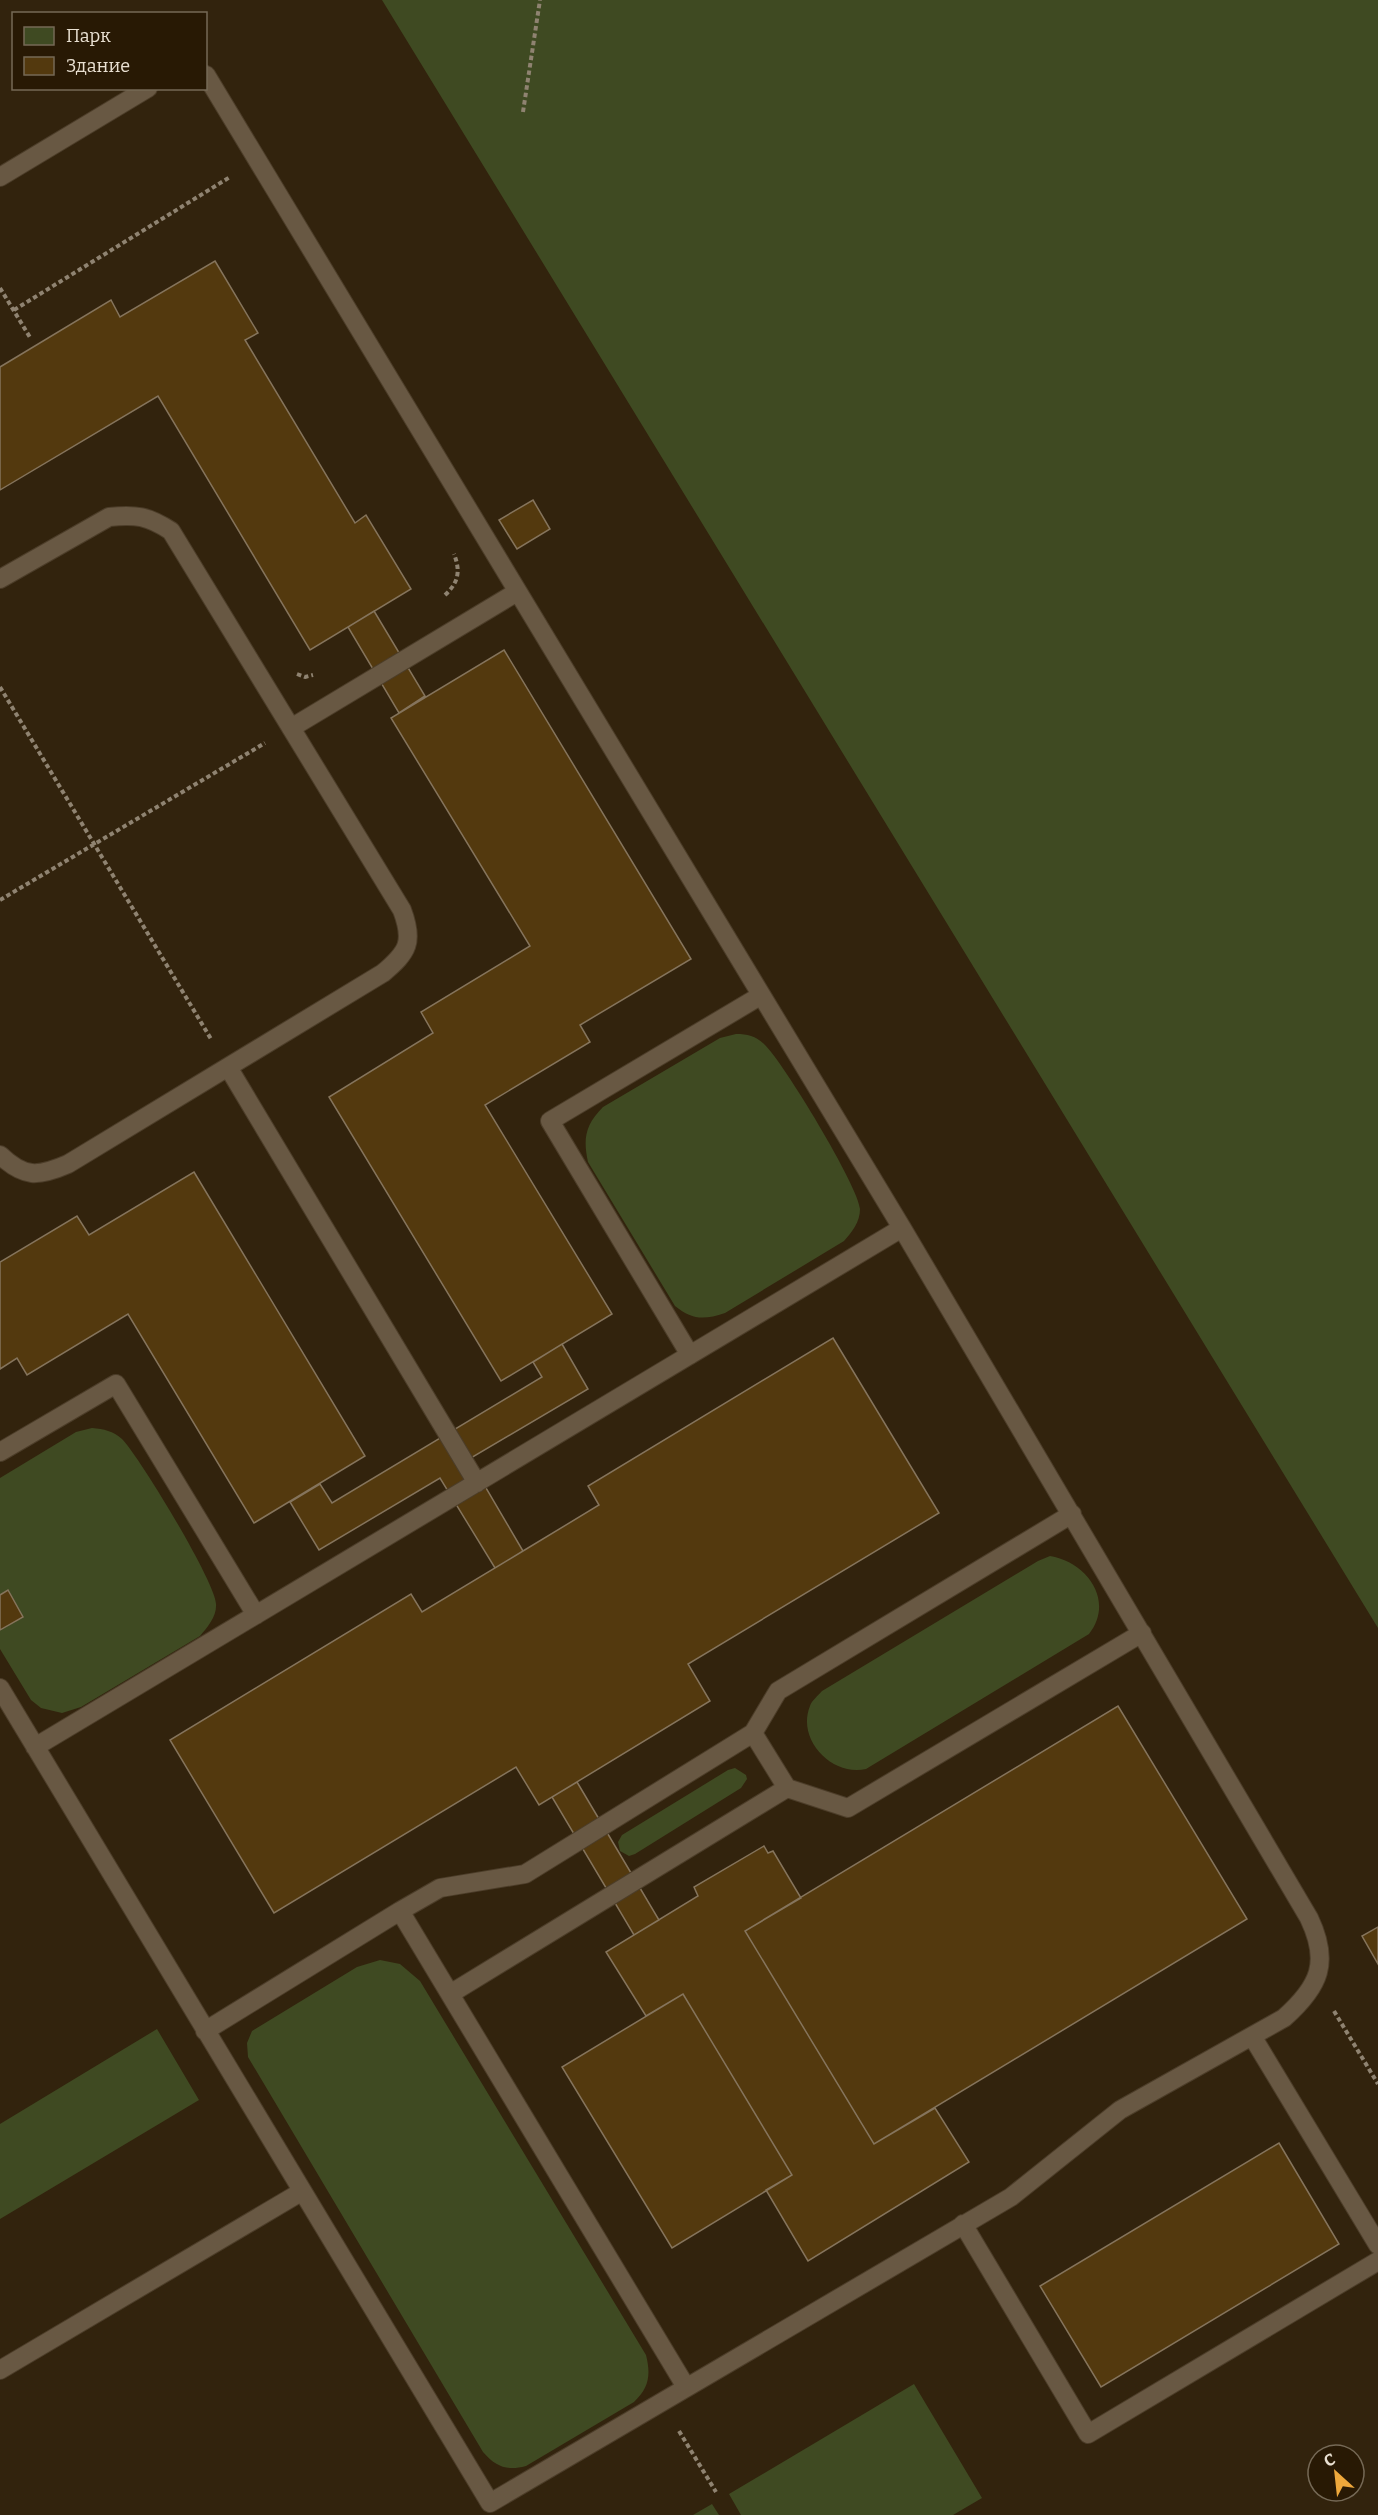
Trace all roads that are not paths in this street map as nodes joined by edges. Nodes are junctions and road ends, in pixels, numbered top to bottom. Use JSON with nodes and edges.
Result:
{"nodes":[{"id":1,"x":207,"y":77,"type":"edge"},
{"id":2,"x":145,"y":90,"type":"edge"},
{"id":3,"x":0,"y":177,"type":"edge"},
{"id":4,"x":0,"y":579,"type":"edge"},
{"id":5,"x":517,"y":592,"type":"junction"},
{"id":6,"x":291,"y":728,"type":"junction"},
{"id":7,"x":760,"y":996,"type":"junction"},
{"id":8,"x":228,"y":1067,"type":"junction"},
{"id":9,"x":0,"y":1155,"type":"edge"},
{"id":10,"x":902,"y":1228,"type":"junction"},
{"id":11,"x":690,"y":1355,"type":"junction"},
{"id":12,"x":0,"y":1452,"type":"edge"},
{"id":13,"x":477,"y":1483,"type":"junction"},
{"id":14,"x":1072,"y":1514,"type":"junction"},
{"id":15,"x":256,"y":1615,"type":"junction"},
{"id":16,"x":1142,"y":1634,"type":"junction"},
{"id":17,"x":0,"y":1688,"type":"edge"},
{"id":18,"x":753,"y":1733,"type":"junction"},
{"id":19,"x":35,"y":1747,"type":"junction"},
{"id":20,"x":787,"y":1788,"type":"junction"},
{"id":21,"x":400,"y":1911,"type":"junction"},
{"id":22,"x":450,"y":1994,"type":"junction"},
{"id":23,"x":205,"y":2031,"type":"junction"},
{"id":24,"x":1252,"y":2036,"type":"junction"},
{"id":25,"x":301,"y":2192,"type":"junction"},
{"id":26,"x":963,"y":2224,"type":"junction"},
{"id":27,"x":1378,"y":2245,"type":"edge"},
{"id":28,"x":1378,"y":2261,"type":"edge"},
{"id":29,"x":0,"y":2370,"type":"edge"},
{"id":30,"x":686,"y":2387,"type":"junction"}],
"edges":[{"from":1,"to":5,"type":"lane"},
{"from":2,"to":3,"type":"lane"},
{"from":4,"to":6,"type":"lane"},
{"from":5,"to":6,"type":"lane"},
{"from":5,"to":7,"type":"lane"},
{"from":6,"to":8,"type":"lane"},
{"from":7,"to":10,"type":"lane"},
{"from":7,"to":11,"type":"lane"},
{"from":8,"to":9,"type":"lane"},
{"from":8,"to":13,"type":"lane"},
{"from":10,"to":11,"type":"lane"},
{"from":10,"to":14,"type":"lane"},
{"from":11,"to":13,"type":"lane"},
{"from":12,"to":15,"type":"lane"},
{"from":13,"to":15,"type":"lane"},
{"from":14,"to":16,"type":"lane"},
{"from":14,"to":18,"type":"lane"},
{"from":15,"to":19,"type":"lane"},
{"from":16,"to":20,"type":"lane"},
{"from":16,"to":24,"type":"lane"},
{"from":17,"to":19,"type":"lane"},
{"from":18,"to":20,"type":"lane"},
{"from":18,"to":21,"type":"lane"},
{"from":19,"to":23,"type":"lane"},
{"from":20,"to":22,"type":"lane"},
{"from":21,"to":22,"type":"lane"},
{"from":21,"to":23,"type":"lane"},
{"from":22,"to":30,"type":"lane"},
{"from":23,"to":25,"type":"lane"},
{"from":24,"to":26,"type":"lane"},
{"from":24,"to":27,"type":"lane"},
{"from":25,"to":29,"type":"lane"},
{"from":25,"to":30,"type":"lane"},
{"from":26,"to":28,"type":"lane"},
{"from":26,"to":30,"type":"lane"}]}
